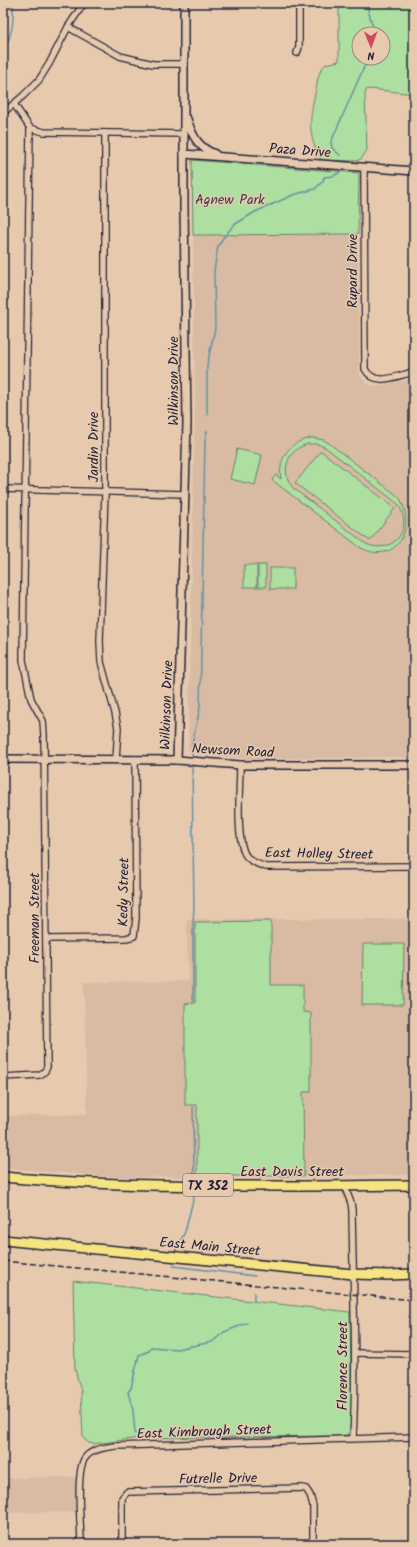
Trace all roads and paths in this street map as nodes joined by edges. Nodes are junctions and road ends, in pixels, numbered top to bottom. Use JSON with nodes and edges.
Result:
{"nodes":[{"id":1,"x":84,"y":3,"type":"edge"},
{"id":2,"x":184,"y":3,"type":"edge"},
{"id":3,"x":299,"y":3,"type":"edge"},
{"id":4,"x":68,"y":27,"type":"junction"},
{"id":5,"x":297,"y":53,"type":"dead end"},
{"id":6,"x":184,"y":64,"type":"junction"},
{"id":7,"x":14,"y":104,"type":"junction"},
{"id":8,"x":184,"y":111,"type":"junction"},
{"id":9,"x":3,"y":113,"type":"edge"},
{"id":10,"x":30,"y":128,"type":"junction"},
{"id":11,"x":105,"y":133,"type":"junction"},
{"id":12,"x":184,"y":134,"type":"junction"},
{"id":13,"x":184,"y":154,"type":"junction"},
{"id":14,"x":222,"y":157,"type":"junction"},
{"id":15,"x":364,"y":168,"type":"junction"},
{"id":16,"x":414,"y":171,"type":"edge"},
{"id":17,"x":414,"y":372,"type":"edge"},
{"id":18,"x":3,"y":489,"type":"edge"},
{"id":19,"x":26,"y":489,"type":"junction"},
{"id":20,"x":105,"y":492,"type":"junction"},
{"id":21,"x":185,"y":494,"type":"junction"},
{"id":22,"x":3,"y":759,"type":"edge"},
{"id":23,"x":45,"y":759,"type":"junction"},
{"id":24,"x":116,"y":759,"type":"junction"},
{"id":25,"x":135,"y":759,"type":"junction"},
{"id":26,"x":178,"y":760,"type":"junction"},
{"id":27,"x":414,"y":765,"type":"edge"},
{"id":28,"x":240,"y":766,"type":"junction"},
{"id":29,"x":414,"y":866,"type":"edge"},
{"id":30,"x":46,"y":938,"type":"junction"},
{"id":31,"x":3,"y":1077,"type":"edge"},
{"id":32,"x":3,"y":1177,"type":"edge"},
{"id":33,"x":414,"y":1185,"type":"edge"},
{"id":34,"x":344,"y":1186,"type":"junction"},
{"id":35,"x":3,"y":1240,"type":"edge"},
{"id":36,"x":353,"y":1274,"type":"junction"},
{"id":37,"x":414,"y":1274,"type":"edge"},
{"id":38,"x":355,"y":1324,"type":"junction"},
{"id":39,"x":355,"y":1353,"type":"junction"},
{"id":40,"x":414,"y":1354,"type":"edge"},
{"id":41,"x":414,"y":1436,"type":"edge"},
{"id":42,"x":353,"y":1438,"type":"junction"},
{"id":43,"x":81,"y":1544,"type":"edge"},
{"id":44,"x":122,"y":1544,"type":"edge"},
{"id":45,"x":313,"y":1544,"type":"edge"}],
"edges":[{"from":1,"to":4,"type":"street"},
{"from":2,"to":6,"type":"street","name":"Wilkinson Drive"},
{"from":3,"to":5,"type":"street"},
{"from":4,"to":6,"type":"street"},
{"from":4,"to":7,"type":"street"},
{"from":6,"to":8,"type":"street","name":"Wilkinson Drive"},
{"from":7,"to":9,"type":"street"},
{"from":7,"to":10,"type":"street"},
{"from":8,"to":12,"type":"street","name":"Wilkinson Drive"},
{"from":8,"to":14,"type":"street"},
{"from":10,"to":11,"type":"street"},
{"from":10,"to":19,"type":"street","name":"Freeman Street"},
{"from":11,"to":12,"type":"street"},
{"from":11,"to":20,"type":"street","name":"Jardin Drive"},
{"from":12,"to":13,"type":"street","name":"Wilkinson Drive"},
{"from":13,"to":14,"type":"street","name":"Paza Drive"},
{"from":13,"to":21,"type":"street","name":"Wilkinson Drive"},
{"from":14,"to":15,"type":"street","name":"Paza Drive"},
{"from":15,"to":16,"type":"street","name":"Paza Drive"},
{"from":15,"to":17,"type":"street","name":"Rupard Drive"},
{"from":18,"to":19,"type":"street"},
{"from":19,"to":20,"type":"street"},
{"from":19,"to":23,"type":"street","name":"Freeman Street"},
{"from":20,"to":21,"type":"street"},
{"from":20,"to":24,"type":"street","name":"Jardin Drive"},
{"from":21,"to":26,"type":"street","name":"Wilkinson Drive"},
{"from":22,"to":23,"type":"street","name":"Newsom Road"},
{"from":23,"to":24,"type":"street","name":"Newsom Road"},
{"from":23,"to":30,"type":"street","name":"Freeman Street"},
{"from":24,"to":25,"type":"street","name":"Newsom Road"},
{"from":25,"to":26,"type":"street","name":"Newsom Road"},
{"from":25,"to":30,"type":"street","name":"Kedy Street"},
{"from":26,"to":28,"type":"street","name":"Newsom Road"},
{"from":27,"to":28,"type":"street","name":"Newsom Road"},
{"from":28,"to":29,"type":"street","name":"East Holley Street"},
{"from":30,"to":31,"type":"street","name":"Freeman Street"},
{"from":32,"to":34,"type":"main road","name":"East Davis Street","number":"TX 352"},
{"from":33,"to":34,"type":"main road","name":"East Davis Street","number":"TX 352"},
{"from":34,"to":36,"type":"street"},
{"from":35,"to":36,"type":"main road","name":"East Main Street"},
{"from":36,"to":37,"type":"main road","name":"East Main Street"},
{"from":36,"to":38,"type":"street","name":"Florence Street"},
{"from":36,"to":38,"type":"street"},
{"from":38,"to":39,"type":"street","name":"Florence Street"},
{"from":39,"to":40,"type":"street"},
{"from":39,"to":42,"type":"street","name":"Florence Street"},
{"from":41,"to":42,"type":"street","name":"East Kimbrough Street"},
{"from":42,"to":43,"type":"street","name":"East Kimbrough Street"},
{"from":44,"to":45,"type":"street","name":"Futrelle Drive"}]}
